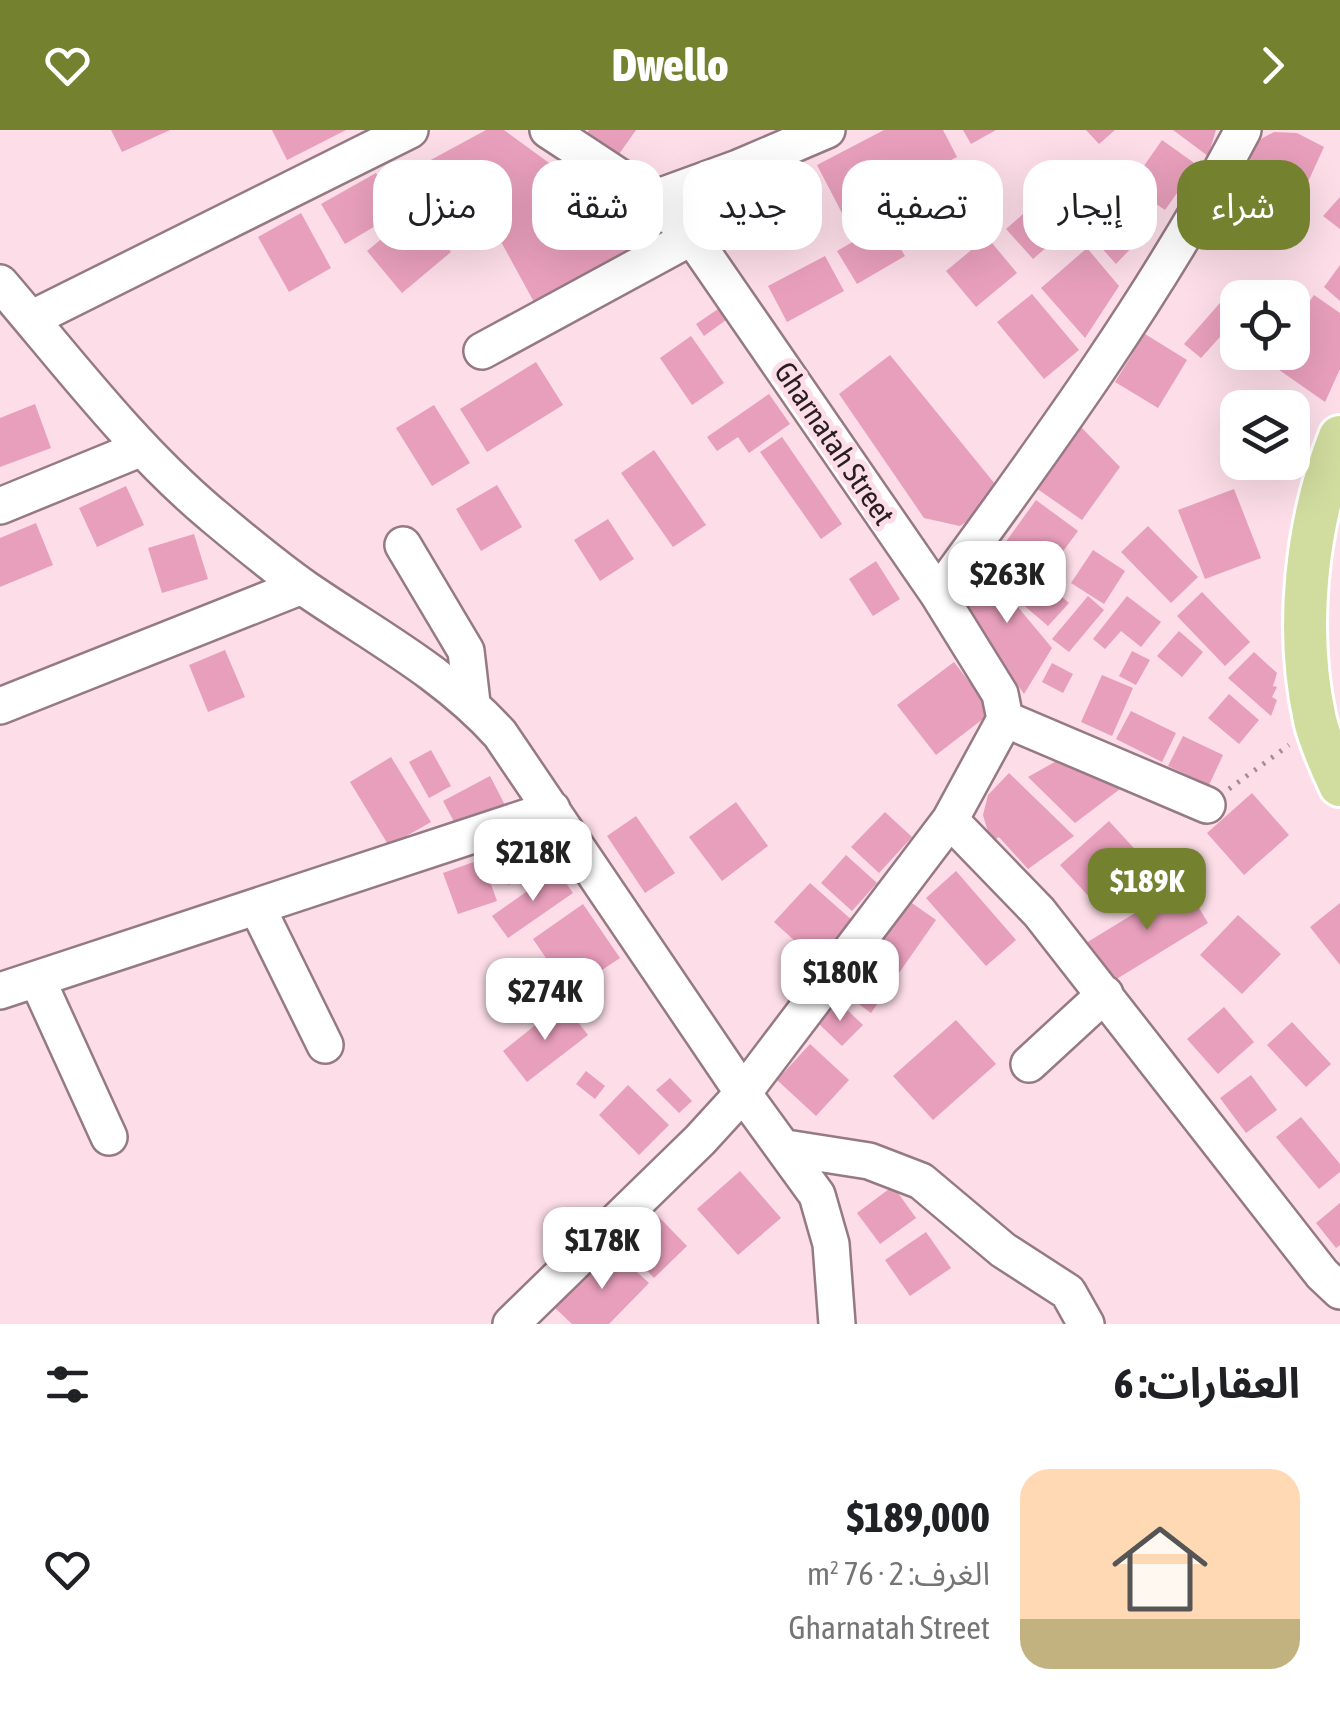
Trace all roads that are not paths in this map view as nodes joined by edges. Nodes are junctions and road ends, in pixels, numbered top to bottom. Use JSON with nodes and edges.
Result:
{"nodes":[{"id":1,"x":410,"y":130,"type":"edge"},
{"id":2,"x":548,"y":130,"type":"edge"},
{"id":3,"x":826,"y":130,"type":"edge"},
{"id":4,"x":1243,"y":130,"type":"edge"},
{"id":5,"x":594,"y":160,"type":"edge"},
{"id":6,"x":663,"y":195,"type":"edge"},
{"id":7,"x":663,"y":209,"type":"edge"},
{"id":8,"x":683,"y":229,"type":"edge"},
{"id":9,"x":683,"y":243,"type":"edge"},
{"id":10,"x":700,"y":250,"type":"edge"},
{"id":11,"x":0,"y":283,"type":"edge"},
{"id":12,"x":32,"y":320,"type":"junction"},
{"id":13,"x":482,"y":351,"type":"dead end"},
{"id":14,"x":1340,"y":437,"type":"edge"},
{"id":15,"x":142,"y":448,"type":"junction"},
{"id":16,"x":0,"y":506,"type":"edge"},
{"id":17,"x":404,"y":545,"type":"dead end"},
{"id":18,"x":302,"y":586,"type":"junction"},
{"id":19,"x":938,"y":594,"type":"junction"},
{"id":20,"x":472,"y":703,"type":"junction"},
{"id":21,"x":0,"y":706,"type":"edge"},
{"id":22,"x":1005,"y":719,"type":"junction"},
{"id":23,"x":1340,"y":786,"type":"edge"},
{"id":24,"x":1207,"y":806,"type":"road end"},
{"id":25,"x":552,"y":809,"type":"junction"},
{"id":26,"x":950,"y":820,"type":"junction"},
{"id":27,"x":257,"y":907,"type":"junction"},
{"id":28,"x":37,"y":979,"type":"junction"},
{"id":29,"x":0,"y":991,"type":"edge"},
{"id":30,"x":1105,"y":994,"type":"junction"},
{"id":31,"x":325,"y":1045,"type":"dead end"},
{"id":32,"x":1029,"y":1064,"type":"dead end"},
{"id":33,"x":744,"y":1093,"type":"junction"},
{"id":34,"x":109,"y":1137,"type":"dead end"},
{"id":35,"x":786,"y":1148,"type":"junction"},
{"id":36,"x":1340,"y":1291,"type":"edge"},
{"id":37,"x":516,"y":1322,"type":"edge"},
{"id":38,"x":837,"y":1324,"type":"edge"},
{"id":39,"x":1086,"y":1324,"type":"edge"}],
"edges":[{"from":1,"to":12,"type":"street"},
{"from":2,"to":5,"type":"street","name":"Gharnatah Street"},
{"from":3,"to":6,"type":"street"},
{"from":4,"to":19,"type":"street"},
{"from":7,"to":8,"type":"street","name":"Gharnatah Street"},
{"from":9,"to":13,"type":"street"},
{"from":10,"to":19,"type":"street","name":"Gharnatah Street"},
{"from":11,"to":12,"type":"street"},
{"from":12,"to":15,"type":"street"},
{"from":14,"to":23,"type":"main road"},
{"from":15,"to":16,"type":"street"},
{"from":15,"to":18,"type":"street"},
{"from":17,"to":20,"type":"street"},
{"from":18,"to":20,"type":"street"},
{"from":18,"to":21,"type":"street"},
{"from":19,"to":22,"type":"street","name":"Gharnatah Street"},
{"from":20,"to":25,"type":"street"},
{"from":22,"to":24,"type":"street"},
{"from":22,"to":26,"type":"street"},
{"from":25,"to":27,"type":"street"},
{"from":25,"to":33,"type":"street"},
{"from":26,"to":30,"type":"street"},
{"from":26,"to":33,"type":"street"},
{"from":27,"to":28,"type":"street"},
{"from":27,"to":31,"type":"street"},
{"from":28,"to":29,"type":"street"},
{"from":28,"to":34,"type":"street"},
{"from":30,"to":32,"type":"street"},
{"from":30,"to":36,"type":"street"},
{"from":33,"to":35,"type":"street"},
{"from":33,"to":37,"type":"street"},
{"from":35,"to":38,"type":"street"},
{"from":35,"to":39,"type":"street"}]}
